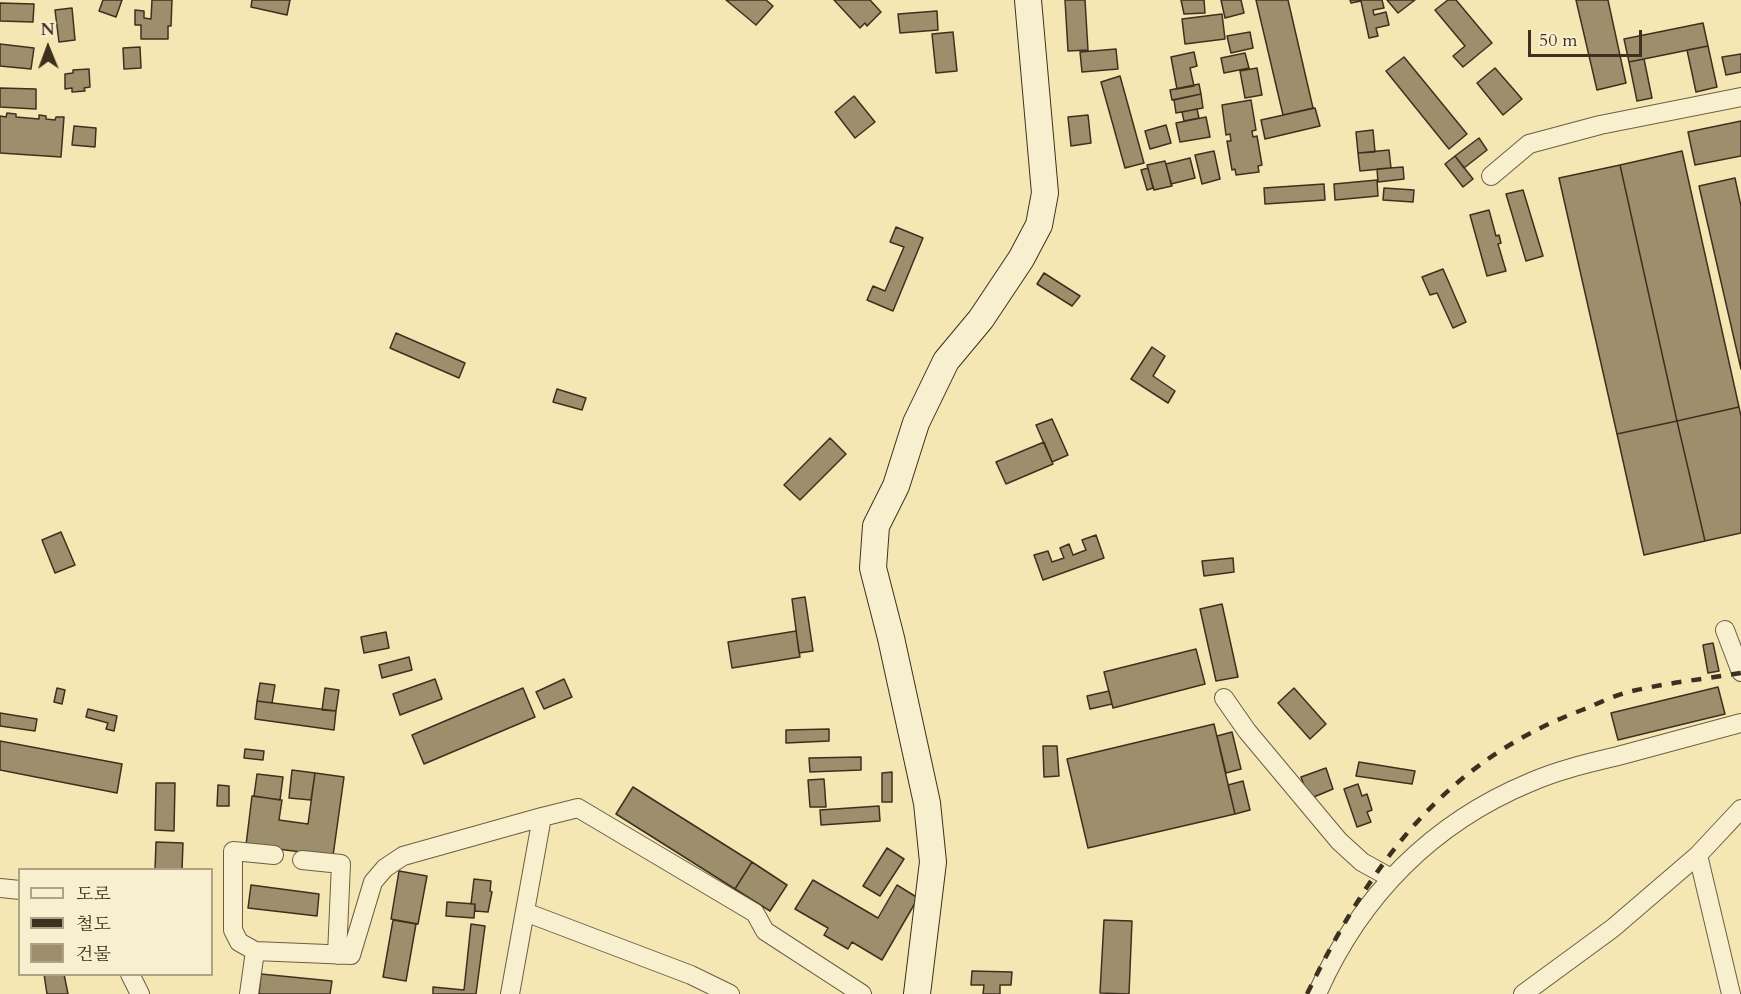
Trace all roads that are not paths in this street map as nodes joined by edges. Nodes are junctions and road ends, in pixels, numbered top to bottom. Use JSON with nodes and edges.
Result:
{"nodes":[{"id":1,"x":1028,"y":0,"type":"edge"},
{"id":2,"x":1741,"y":97,"type":"edge"},
{"id":3,"x":1491,"y":176,"type":"dead end"},
{"id":4,"x":1725,"y":630,"type":"dead end"},
{"id":5,"x":1741,"y":672,"type":"edge"},
{"id":6,"x":1224,"y":698,"type":"dead end"},
{"id":7,"x":1741,"y":723,"type":"edge"},
{"id":8,"x":1741,"y":809,"type":"edge"},
{"id":9,"x":542,"y":817,"type":"junction"},
{"id":10,"x":274,"y":855,"type":"dead end"},
{"id":11,"x":1698,"y":855,"type":"junction"},
{"id":12,"x":302,"y":860,"type":"dead end"},
{"id":13,"x":1391,"y":878,"type":"junction"},
{"id":14,"x":0,"y":888,"type":"edge"},
{"id":15,"x":18,"y":890,"type":"edge"},
{"id":16,"x":525,"y":912,"type":"junction"},
{"id":17,"x":255,"y":951,"type":"junction"},
{"id":18,"x":337,"y":955,"type":"junction"},
{"id":19,"x":691,"y":975,"type":"junction"},
{"id":20,"x":131,"y":976,"type":"edge"},
{"id":21,"x":140,"y":994,"type":"edge"},
{"id":22,"x":249,"y":994,"type":"edge"},
{"id":23,"x":510,"y":994,"type":"edge"},
{"id":24,"x":702,"y":994,"type":"edge"},
{"id":25,"x":730,"y":994,"type":"edge"},
{"id":26,"x":862,"y":994,"type":"edge"},
{"id":27,"x":917,"y":994,"type":"edge"},
{"id":28,"x":1317,"y":994,"type":"edge"},
{"id":29,"x":1523,"y":994,"type":"edge"},
{"id":30,"x":1731,"y":994,"type":"edge"}],
"edges":[{"from":1,"to":27,"type":"street"},
{"from":2,"to":3,"type":"street"},
{"from":4,"to":5,"type":"street"},
{"from":6,"to":13,"type":"street"},
{"from":7,"to":13,"type":"street"},
{"from":8,"to":11,"type":"street"},
{"from":9,"to":16,"type":"street"},
{"from":9,"to":18,"type":"street"},
{"from":9,"to":26,"type":"street"},
{"from":10,"to":17,"type":"street"},
{"from":11,"to":29,"type":"street"},
{"from":11,"to":30,"type":"street"},
{"from":12,"to":18,"type":"street"},
{"from":13,"to":28,"type":"street"},
{"from":14,"to":15,"type":"street"},
{"from":16,"to":19,"type":"street"},
{"from":16,"to":23,"type":"street"},
{"from":17,"to":18,"type":"street"},
{"from":17,"to":22,"type":"street"},
{"from":19,"to":24,"type":"street"},
{"from":19,"to":25,"type":"street"},
{"from":20,"to":21,"type":"street"}]}
